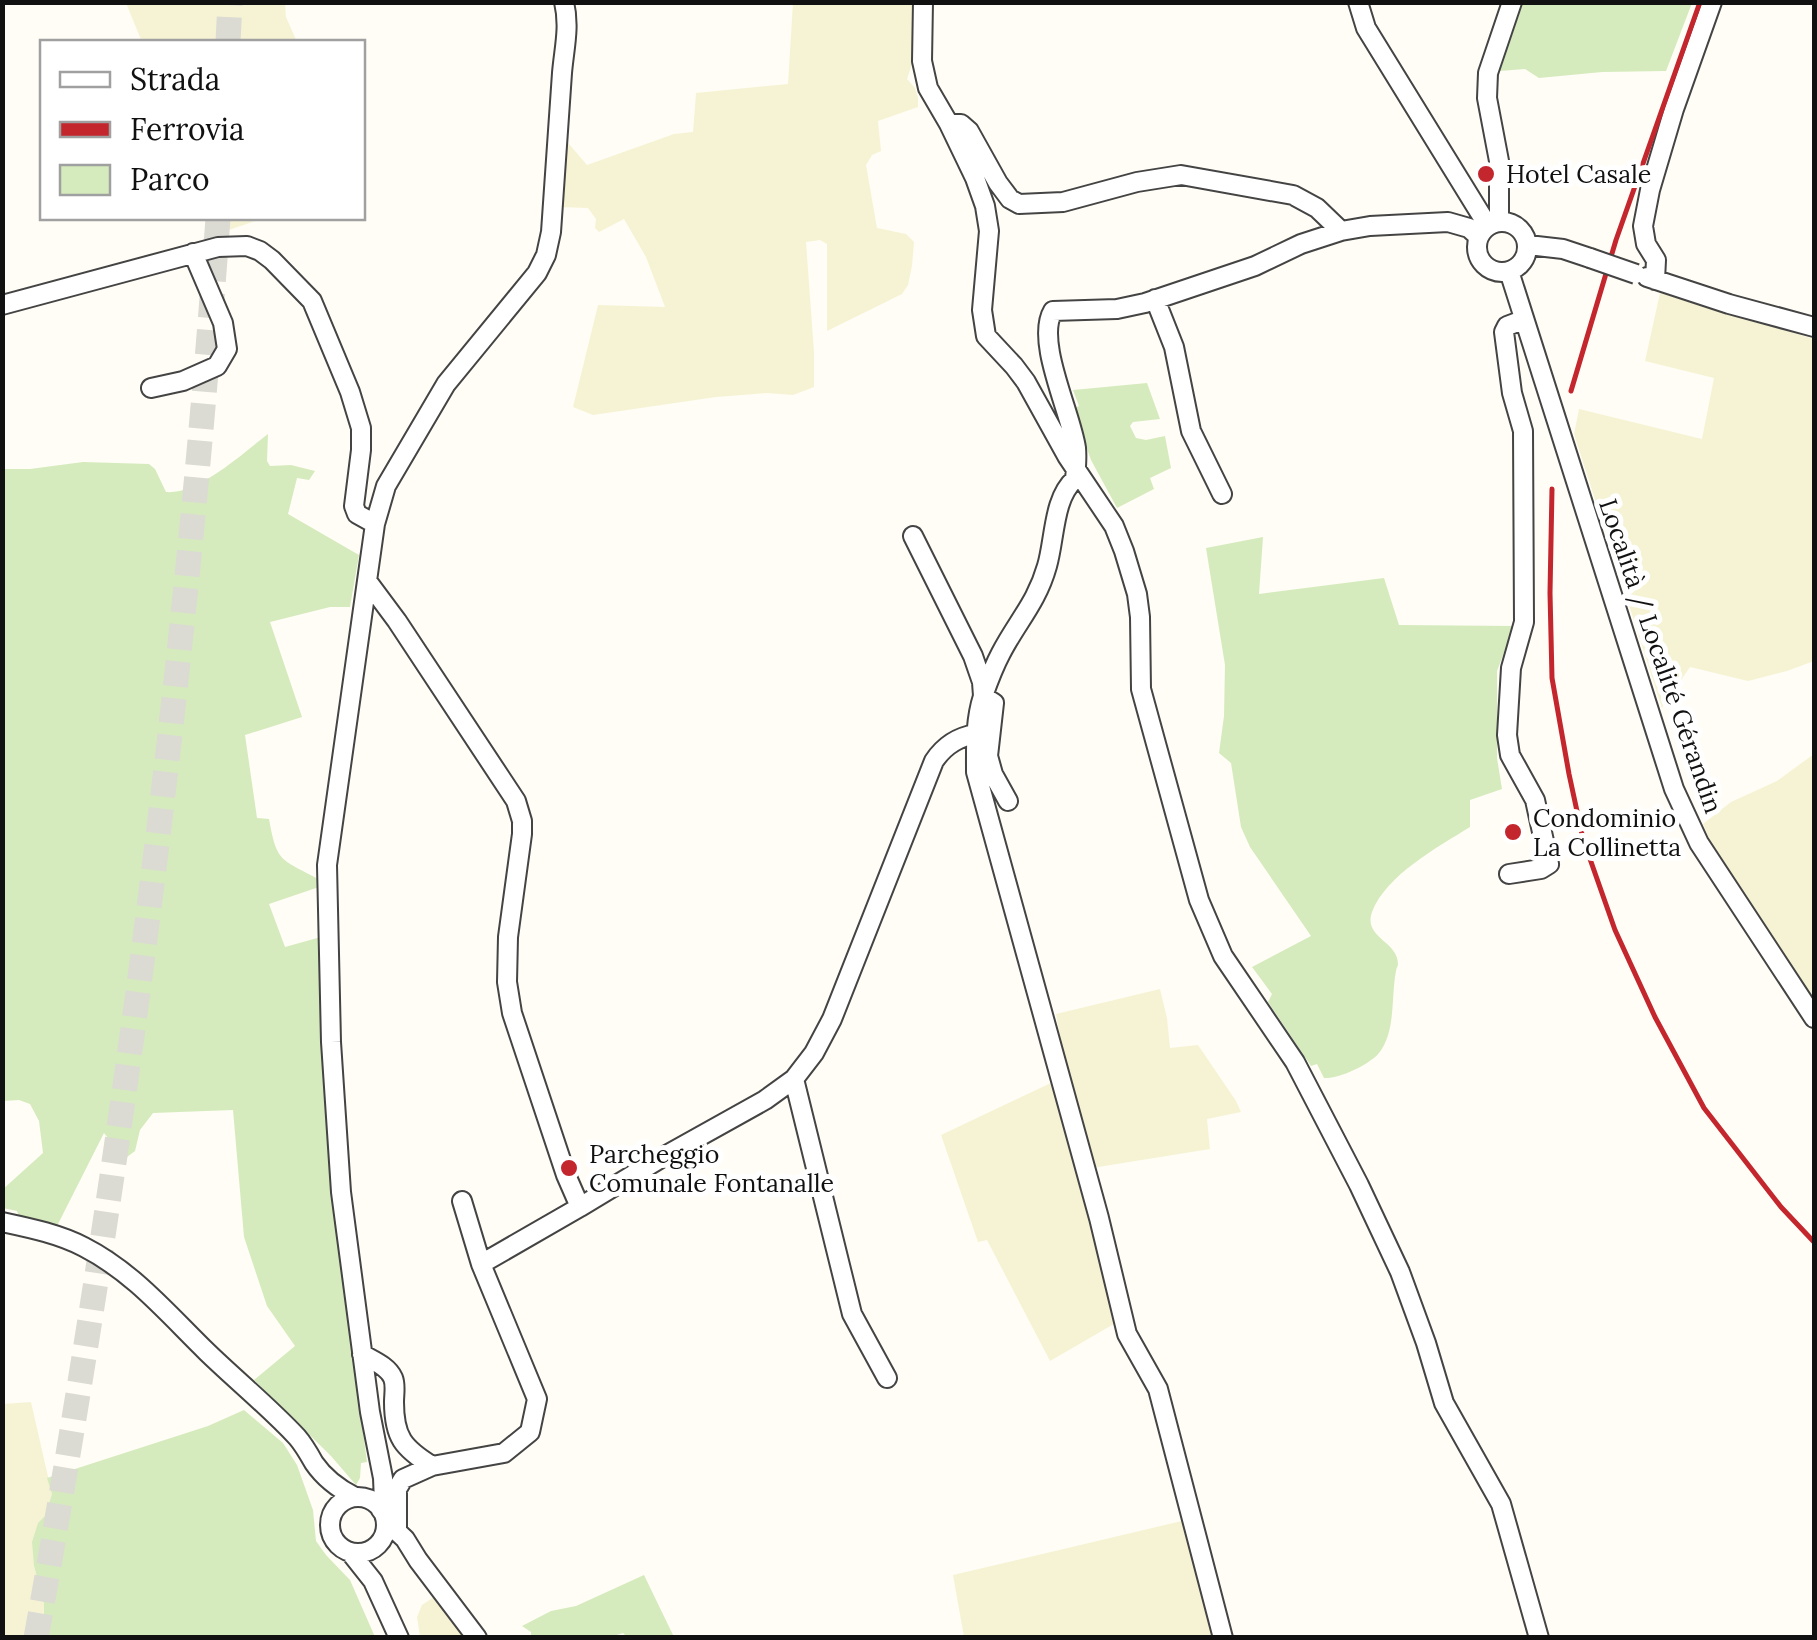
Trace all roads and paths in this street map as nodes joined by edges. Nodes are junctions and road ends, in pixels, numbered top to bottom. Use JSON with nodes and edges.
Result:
{"nodes":[{"id":1,"x":564,"y":2,"type":"edge"},
{"id":2,"x":923,"y":2,"type":"edge"},
{"id":3,"x":1358,"y":2,"type":"edge"},
{"id":4,"x":1512,"y":2,"type":"edge"},
{"id":5,"x":1712,"y":2,"type":"edge"},
{"id":6,"x":949,"y":124,"type":"junction"},
{"id":7,"x":1465,"y":185,"type":"junction"},
{"id":8,"x":1448,"y":222,"type":"junction"},
{"id":9,"x":1489,"y":228,"type":"junction"},
{"id":10,"x":1340,"y":231,"type":"junction"},
{"id":11,"x":1528,"y":245,"type":"junction"},
{"id":12,"x":193,"y":252,"type":"junction"},
{"id":13,"x":1509,"y":271,"type":"junction"},
{"id":14,"x":1655,"y":280,"type":"junction"},
{"id":15,"x":1155,"y":299,"type":"junction"},
{"id":16,"x":2,"y":305,"type":"edge"},
{"id":17,"x":1523,"y":320,"type":"junction"},
{"id":18,"x":1814,"y":326,"type":"edge"},
{"id":19,"x":151,"y":388,"type":"dead end"},
{"id":20,"x":1076,"y":467,"type":"junction"},
{"id":21,"x":1222,"y":494,"type":"dead end"},
{"id":22,"x":375,"y":524,"type":"junction"},
{"id":23,"x":913,"y":536,"type":"dead end"},
{"id":24,"x":368,"y":582,"type":"junction"},
{"id":25,"x":983,"y":696,"type":"junction"},
{"id":26,"x":976,"y":734,"type":"junction"},
{"id":27,"x":1008,"y":801,"type":"dead end"},
{"id":28,"x":1509,"y":874,"type":"dead end"},
{"id":29,"x":1814,"y":1018,"type":"edge"},
{"id":30,"x":794,"y":1079,"type":"junction"},
{"id":31,"x":462,"y":1202,"type":"dead end"},
{"id":32,"x":580,"y":1207,"type":"junction"},
{"id":33,"x":2,"y":1222,"type":"edge"},
{"id":34,"x":481,"y":1264,"type":"junction"},
{"id":35,"x":362,"y":1354,"type":"junction"},
{"id":36,"x":887,"y":1378,"type":"dead end"},
{"id":37,"x":378,"y":1460,"type":"junction"},
{"id":38,"x":316,"y":1466,"type":"junction"},
{"id":39,"x":432,"y":1466,"type":"junction"},
{"id":40,"x":359,"y":1498,"type":"junction"},
{"id":41,"x":332,"y":1519,"type":"junction"},
{"id":42,"x":388,"y":1521,"type":"junction"},
{"id":43,"x":376,"y":1547,"type":"junction"},
{"id":44,"x":350,"y":1552,"type":"junction"},
{"id":45,"x":418,"y":1560,"type":"junction"},
{"id":46,"x":372,"y":1581,"type":"junction"},
{"id":47,"x":399,"y":1638,"type":"edge"},
{"id":48,"x":477,"y":1638,"type":"edge"},
{"id":49,"x":1223,"y":1638,"type":"edge"},
{"id":50,"x":1539,"y":1638,"type":"edge"}],
"edges":[{"from":1,"to":22,"type":"street"},
{"from":2,"to":6,"type":"street"},
{"from":3,"to":7,"type":"street"},
{"from":4,"to":9,"type":"street"},
{"from":5,"to":14,"type":"street"},
{"from":6,"to":10,"type":"street"},
{"from":6,"to":20,"type":"street"},
{"from":7,"to":8,"type":"street"},
{"from":7,"to":9,"type":"street"},
{"from":8,"to":9,"type":"street"},
{"from":8,"to":10,"type":"street"},
{"from":9,"to":11,"type":"street"},
{"from":9,"to":13,"type":"street"},
{"from":10,"to":15,"type":"street"},
{"from":11,"to":13,"type":"street"},
{"from":11,"to":14,"type":"street","bridge":true},
{"from":12,"to":16,"type":"street"},
{"from":12,"to":19,"type":"street"},
{"from":12,"to":22,"type":"street"},
{"from":13,"to":17,"type":"street","name":"Località / Localité Gérandin"},
{"from":14,"to":18,"type":"street"},
{"from":15,"to":20,"type":"street"},
{"from":15,"to":21,"type":"street"},
{"from":17,"to":28,"type":"street"},
{"from":17,"to":29,"type":"street","name":"Località / Localité Gérandin"},
{"from":20,"to":25,"type":"street"},
{"from":20,"to":50,"type":"street"},
{"from":22,"to":24,"type":"street"},
{"from":23,"to":25,"type":"street"},
{"from":24,"to":32,"type":"street"},
{"from":24,"to":35,"type":"street"},
{"from":25,"to":26,"type":"street"},
{"from":25,"to":27,"type":"street"},
{"from":26,"to":30,"type":"street"},
{"from":26,"to":49,"type":"street"},
{"from":30,"to":32,"type":"street"},
{"from":30,"to":36,"type":"street"},
{"from":31,"to":34,"type":"street"},
{"from":32,"to":34,"type":"street"},
{"from":33,"to":38,"type":"street"},
{"from":34,"to":39,"type":"street"},
{"from":35,"to":37,"type":"street"},
{"from":35,"to":39,"type":"street"},
{"from":37,"to":40,"type":"street"},
{"from":37,"to":42,"type":"street"},
{"from":38,"to":40,"type":"street"},
{"from":38,"to":41,"type":"street"},
{"from":39,"to":42,"type":"street"},
{"from":40,"to":41,"type":"street"},
{"from":40,"to":42,"type":"street"},
{"from":41,"to":44,"type":"street"},
{"from":42,"to":43,"type":"street"},
{"from":42,"to":45,"type":"street"},
{"from":43,"to":44,"type":"street"},
{"from":43,"to":45,"type":"street"},
{"from":43,"to":46,"type":"street"},
{"from":44,"to":46,"type":"street"},
{"from":45,"to":48,"type":"street"},
{"from":46,"to":47,"type":"street"}]}
